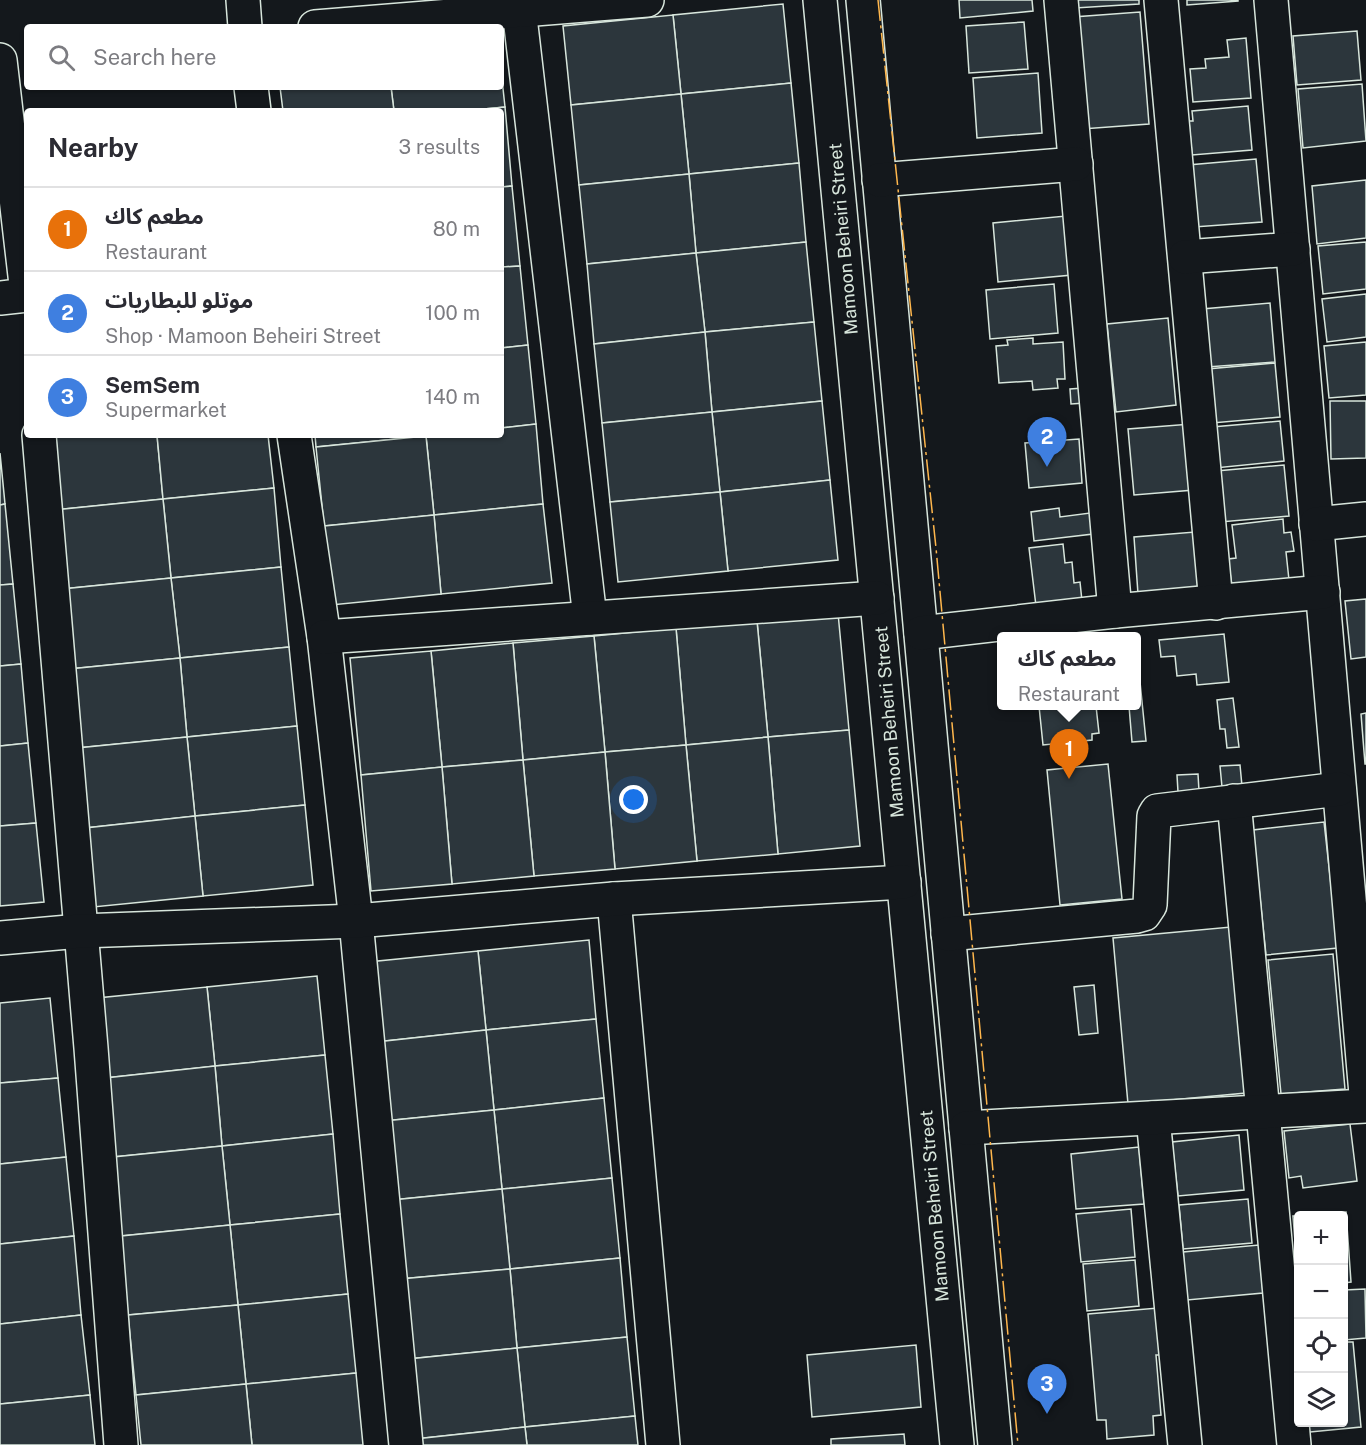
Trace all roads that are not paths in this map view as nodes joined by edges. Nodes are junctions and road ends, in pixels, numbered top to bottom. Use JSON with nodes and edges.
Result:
{"nodes":[{"id":1,"x":243,"y":0,"type":"edge"},
{"id":2,"x":647,"y":0,"type":"edge"},
{"id":3,"x":820,"y":0,"type":"edge"},
{"id":4,"x":863,"y":0,"type":"edge"},
{"id":5,"x":1061,"y":0,"type":"edge"},
{"id":6,"x":1161,"y":0,"type":"edge"},
{"id":7,"x":1271,"y":0,"type":"edge"},
{"id":8,"x":518,"y":6,"type":"edge"},
{"id":9,"x":245,"y":24,"type":"edge"},
{"id":10,"x":344,"y":24,"type":"edge"},
{"id":11,"x":0,"y":60,"type":"edge"},
{"id":12,"x":251,"y":90,"type":"edge"},
{"id":13,"x":254,"y":108,"type":"edge"},
{"id":14,"x":1076,"y":164,"type":"junction"},
{"id":15,"x":879,"y":180,"type":"junction"},
{"id":16,"x":1293,"y":249,"type":"junction"},
{"id":17,"x":1185,"y":257,"type":"junction"},
{"id":18,"x":24,"y":268,"type":"edge"},
{"id":19,"x":24,"y":294,"type":"edge"},
{"id":20,"x":0,"y":298,"type":"edge"},
{"id":21,"x":39,"y":438,"type":"edge"},
{"id":22,"x":294,"y":438,"type":"edge"},
{"id":23,"x":1366,"y":519,"type":"edge"},
{"id":24,"x":1316,"y":524,"type":"junction"},
{"id":25,"x":1323,"y":592,"type":"junction"},
{"id":26,"x":877,"y":598,"type":"junction"},
{"id":27,"x":1216,"y":603,"type":"junction"},
{"id":28,"x":1115,"y":611,"type":"junction"},
{"id":29,"x":590,"y":618,"type":"junction"},
{"id":30,"x":921,"y":633,"type":"junction"},
{"id":31,"x":324,"y":637,"type":"junction"},
{"id":32,"x":1348,"y":778,"type":"edge"},
{"id":33,"x":1234,"y":801,"type":"junction"},
{"id":34,"x":903,"y":882,"type":"junction"},
{"id":35,"x":614,"y":899,"type":"junction"},
{"id":36,"x":1358,"y":906,"type":"edge"},
{"id":37,"x":356,"y":921,"type":"junction"},
{"id":38,"x":80,"y":930,"type":"junction"},
{"id":39,"x":948,"y":934,"type":"junction"},
{"id":40,"x":0,"y":938,"type":"edge"},
{"id":41,"x":1366,"y":1094,"type":"edge"},
{"id":42,"x":1366,"y":1106,"type":"edge"},
{"id":43,"x":1263,"y":1112,"type":"junction"},
{"id":44,"x":1153,"y":1118,"type":"junction"},
{"id":45,"x":966,"y":1128,"type":"junction"},
{"id":46,"x":121,"y":1445,"type":"edge"},
{"id":47,"x":406,"y":1445,"type":"edge"},
{"id":48,"x":663,"y":1445,"type":"edge"},
{"id":49,"x":957,"y":1445,"type":"edge"},
{"id":50,"x":995,"y":1445,"type":"edge"},
{"id":51,"x":1185,"y":1445,"type":"edge"},
{"id":52,"x":1294,"y":1445,"type":"edge"}],
"edges":[{"from":1,"to":9,"type":"street"},
{"from":2,"to":8,"type":"street"},
{"from":3,"to":26,"type":"street","name":"Mamoon Beheiri Street"},
{"from":4,"to":15,"type":"street"},
{"from":5,"to":14,"type":"street"},
{"from":6,"to":17,"type":"street"},
{"from":7,"to":16,"type":"street"},
{"from":8,"to":10,"type":"street"},
{"from":8,"to":29,"type":"street"},
{"from":11,"to":18,"type":"street"},
{"from":12,"to":13,"type":"street"},
{"from":14,"to":15,"type":"street"},
{"from":14,"to":28,"type":"street"},
{"from":15,"to":30,"type":"street"},
{"from":16,"to":17,"type":"street"},
{"from":16,"to":24,"type":"street"},
{"from":17,"to":27,"type":"street"},
{"from":19,"to":20,"type":"street"},
{"from":21,"to":38,"type":"street"},
{"from":22,"to":31,"type":"street"},
{"from":23,"to":24,"type":"street"},
{"from":24,"to":25,"type":"street"},
{"from":25,"to":27,"type":"street"},
{"from":25,"to":32,"type":"street"},
{"from":26,"to":29,"type":"street"},
{"from":26,"to":34,"type":"street","name":"Mamoon Beheiri Street"},
{"from":27,"to":28,"type":"street"},
{"from":28,"to":30,"type":"street"},
{"from":29,"to":31,"type":"street"},
{"from":30,"to":39,"type":"street"},
{"from":31,"to":37,"type":"street"},
{"from":32,"to":33,"type":"street"},
{"from":32,"to":36,"type":"street"},
{"from":33,"to":39,"type":"street"},
{"from":33,"to":43,"type":"street"},
{"from":34,"to":35,"type":"street"},
{"from":34,"to":49,"type":"street","name":"Mamoon Beheiri Street"},
{"from":35,"to":37,"type":"street"},
{"from":35,"to":48,"type":"street"},
{"from":36,"to":41,"type":"street"},
{"from":37,"to":38,"type":"street"},
{"from":37,"to":47,"type":"street"},
{"from":38,"to":40,"type":"street"},
{"from":38,"to":46,"type":"street"},
{"from":39,"to":45,"type":"street"},
{"from":42,"to":43,"type":"street"},
{"from":43,"to":44,"type":"street"},
{"from":43,"to":52,"type":"street"},
{"from":44,"to":45,"type":"street"},
{"from":44,"to":51,"type":"street"},
{"from":45,"to":50,"type":"street"}]}
